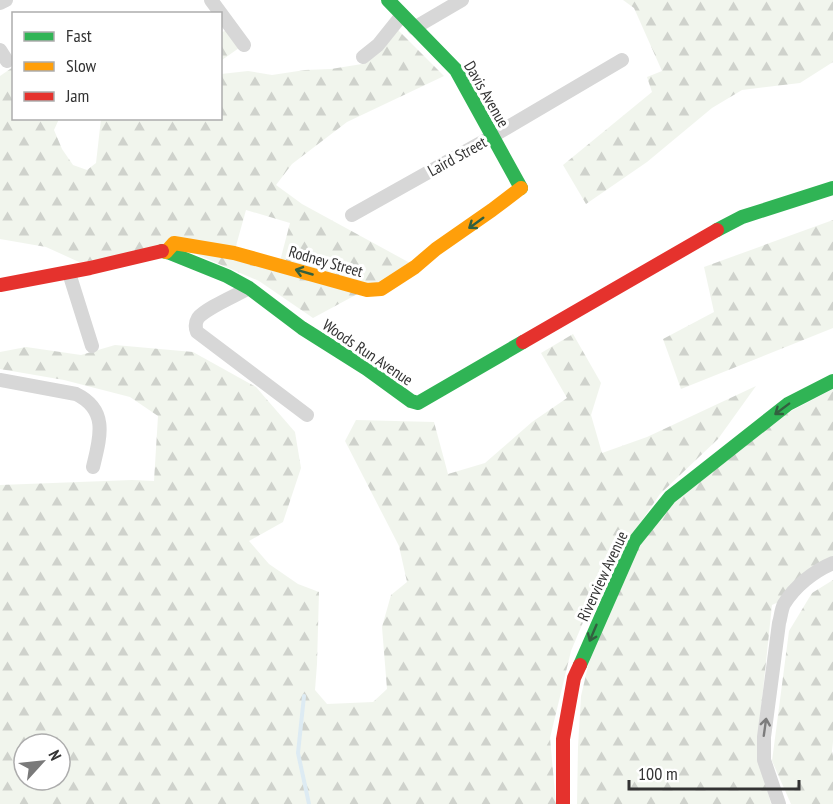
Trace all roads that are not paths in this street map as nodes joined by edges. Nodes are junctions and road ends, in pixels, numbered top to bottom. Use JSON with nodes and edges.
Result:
{"nodes":[{"id":1,"x":6,"y":0,"type":"edge"},
{"id":2,"x":388,"y":0,"type":"edge"},
{"id":3,"x":462,"y":0,"type":"edge"},
{"id":4,"x":0,"y":3,"type":"edge"},
{"id":5,"x":222,"y":15,"type":"edge"},
{"id":6,"x":402,"y":15,"type":"junction"},
{"id":7,"x":414,"y":27,"type":"junction"},
{"id":8,"x":244,"y":45,"type":"dead end"},
{"id":9,"x":363,"y":57,"type":"dead end"},
{"id":10,"x":622,"y":60,"type":"dead end"},
{"id":11,"x":493,"y":136,"type":"junction"},
{"id":12,"x":522,"y":187,"type":"joint"},
{"id":13,"x":833,"y":188,"type":"edge"},
{"id":14,"x":352,"y":215,"type":"dead end"},
{"id":15,"x":165,"y":252,"type":"junction"},
{"id":16,"x":69,"y":273,"type":"junction"},
{"id":17,"x":0,"y":285,"type":"edge"},
{"id":18,"x":249,"y":288,"type":"junction"},
{"id":19,"x":92,"y":346,"type":"dead end"},
{"id":20,"x":0,"y":380,"type":"edge"},
{"id":21,"x":833,"y":381,"type":"edge"},
{"id":22,"x":307,"y":415,"type":"dead end"},
{"id":23,"x":93,"y":467,"type":"dead end"},
{"id":24,"x":833,"y":563,"type":"edge"},
{"id":25,"x":563,"y":804,"type":"edge"},
{"id":26,"x":779,"y":804,"type":"edge"}],
"edges":[{"from":1,"to":4,"type":"street"},
{"from":2,"to":6,"type":"street","name":"Davis Avenue"},
{"from":3,"to":7,"type":"street"},
{"from":5,"to":8,"type":"street"},
{"from":6,"to":7,"type":"street","name":"Davis Avenue"},
{"from":6,"to":9,"type":"street"},
{"from":7,"to":11,"type":"street","name":"Davis Avenue"},
{"from":10,"to":11,"type":"street","name":"Laird Street"},
{"from":11,"to":12,"type":"street","name":"Davis Avenue"},
{"from":11,"to":14,"type":"street","name":"Laird Street"},
{"from":12,"to":15,"type":"street","name":"Rodney Street","one_way":true},
{"from":13,"to":18,"type":"street","name":"Woods Run Avenue"},
{"from":15,"to":16,"type":"street"},
{"from":15,"to":18,"type":"street","name":"Woods Run Avenue"},
{"from":16,"to":17,"type":"street"},
{"from":16,"to":19,"type":"street"},
{"from":18,"to":22,"type":"street"},
{"from":20,"to":23,"type":"street"},
{"from":21,"to":25,"type":"street","name":"Riverview Avenue","one_way":true},
{"from":26,"to":24,"type":"street","one_way":true}]}
